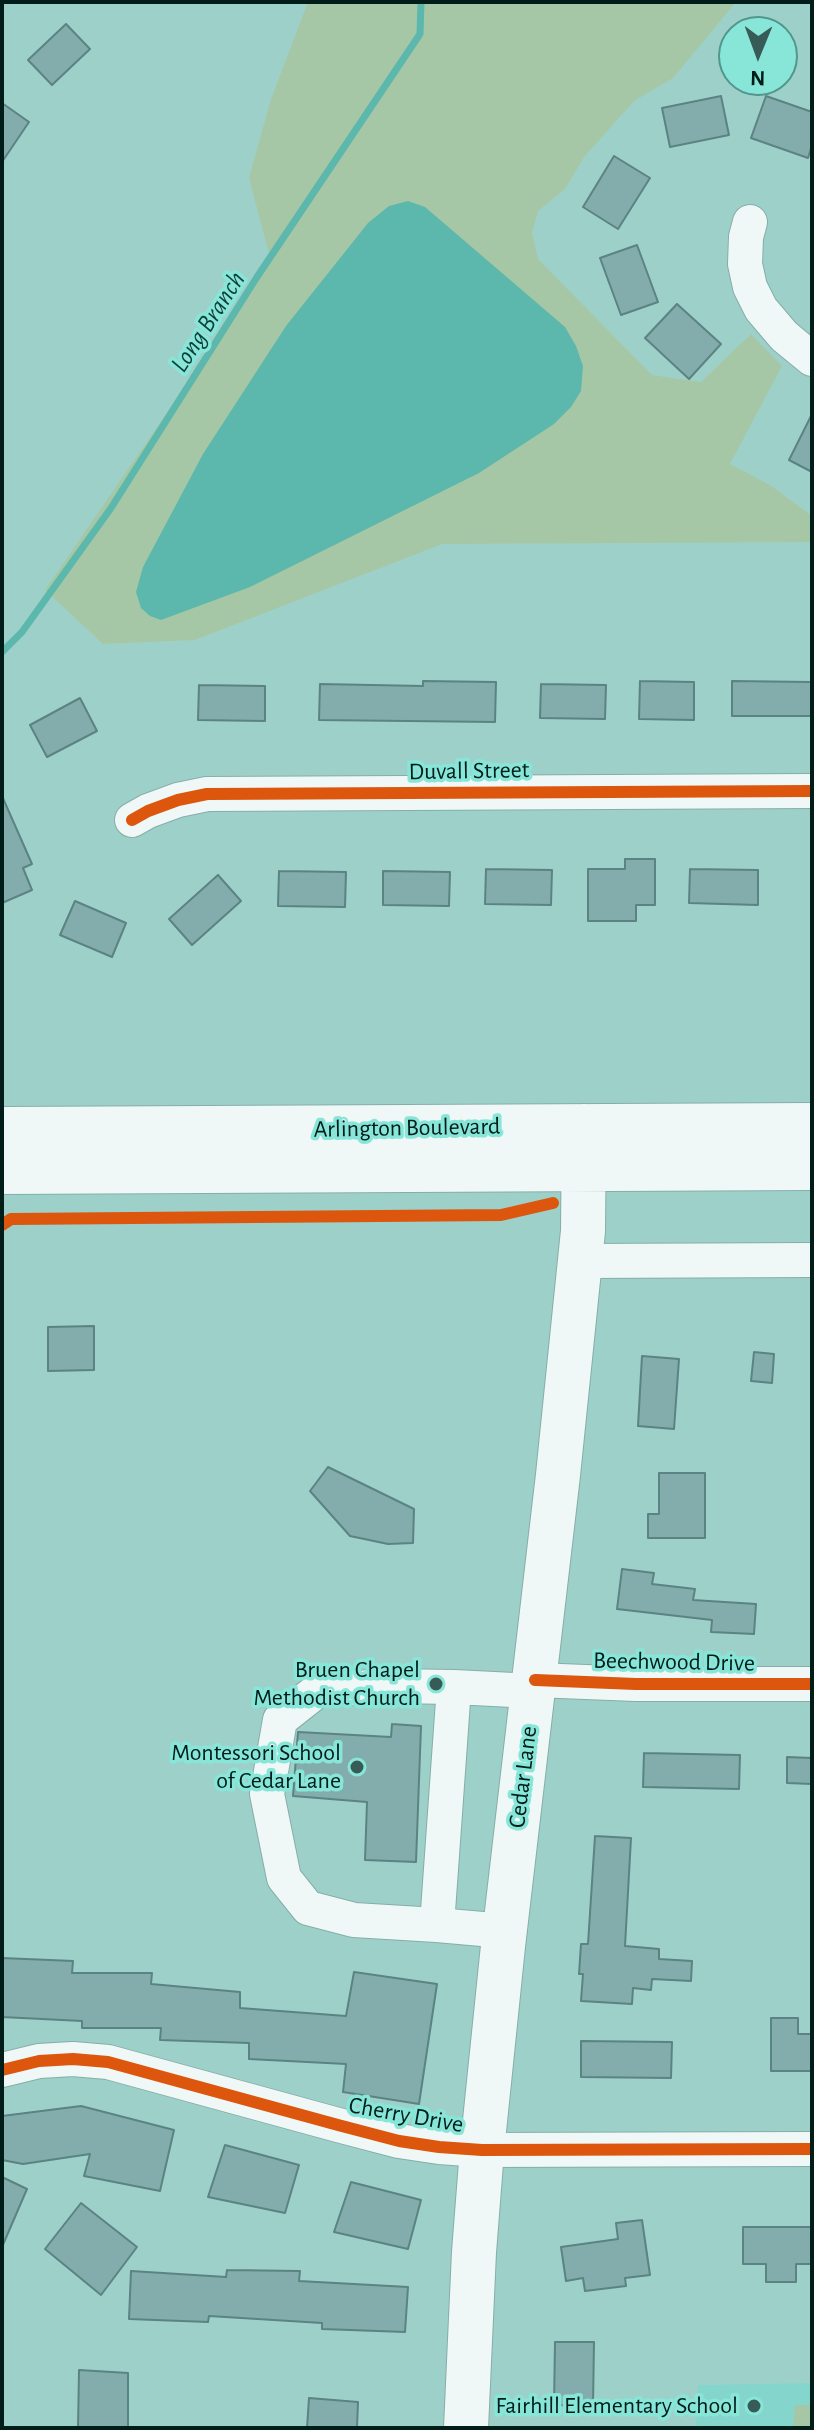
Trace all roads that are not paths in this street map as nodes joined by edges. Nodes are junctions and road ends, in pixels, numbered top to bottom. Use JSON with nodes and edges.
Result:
{"nodes":[{"id":1,"x":750,"y":222,"type":"dead end"},
{"id":2,"x":812,"y":359,"type":"edge"},
{"id":3,"x":812,"y":791,"type":"edge"},
{"id":4,"x":132,"y":820,"type":"dead end"},
{"id":5,"x":812,"y":1125,"type":"edge"},
{"id":6,"x":584,"y":1126,"type":"junction"},
{"id":7,"x":2,"y":1129,"type":"edge"},
{"id":8,"x":812,"y":1168,"type":"edge"},
{"id":9,"x":584,"y":1169,"type":"junction"},
{"id":10,"x":2,"y":1172,"type":"edge"},
{"id":11,"x":812,"y":1260,"type":"edge"},
{"id":12,"x":580,"y":1261,"type":"junction"},
{"id":13,"x":812,"y":1684,"type":"edge"},
{"id":14,"x":534,"y":1686,"type":"junction"},
{"id":15,"x":454,"y":1687,"type":"junction"},
{"id":16,"x":437,"y":1925,"type":"junction"},
{"id":17,"x":505,"y":1931,"type":"junction"},
{"id":18,"x":2,"y":2070,"type":"edge"},
{"id":19,"x":812,"y":2149,"type":"edge"},
{"id":20,"x":482,"y":2150,"type":"junction"},
{"id":21,"x":466,"y":2428,"type":"edge"}],
"edges":[{"from":1,"to":2,"type":"street"},
{"from":3,"to":4,"type":"street","name":"Duvall Street"},
{"from":5,"to":6,"type":"main road","name":"Arlington Boulevard"},
{"from":6,"to":7,"type":"main road","name":"Arlington Boulevard"},
{"from":6,"to":9,"type":"main road","name":"Cedar Lane"},
{"from":8,"to":9,"type":"main road","name":"Arlington Boulevard"},
{"from":9,"to":10,"type":"main road","name":"Arlington Boulevard"},
{"from":9,"to":12,"type":"main road","name":"Cedar Lane"},
{"from":11,"to":12,"type":"street"},
{"from":12,"to":14,"type":"main road","name":"Cedar Lane"},
{"from":13,"to":14,"type":"street","name":"Beechwood Drive"},
{"from":14,"to":15,"type":"street","name":"Beechwood Drive"},
{"from":14,"to":17,"type":"main road","name":"Cedar Lane"},
{"from":15,"to":16,"type":"street"},
{"from":15,"to":16,"type":"street","name":"Beechwood Drive"},
{"from":16,"to":17,"type":"street","name":"Beechwood Drive"},
{"from":17,"to":20,"type":"main road","name":"Cedar Lane"},
{"from":18,"to":20,"type":"street","name":"Cherry Drive"},
{"from":19,"to":20,"type":"street","name":"Cherry Drive"},
{"from":20,"to":21,"type":"main road","name":"Cedar Lane"}]}
